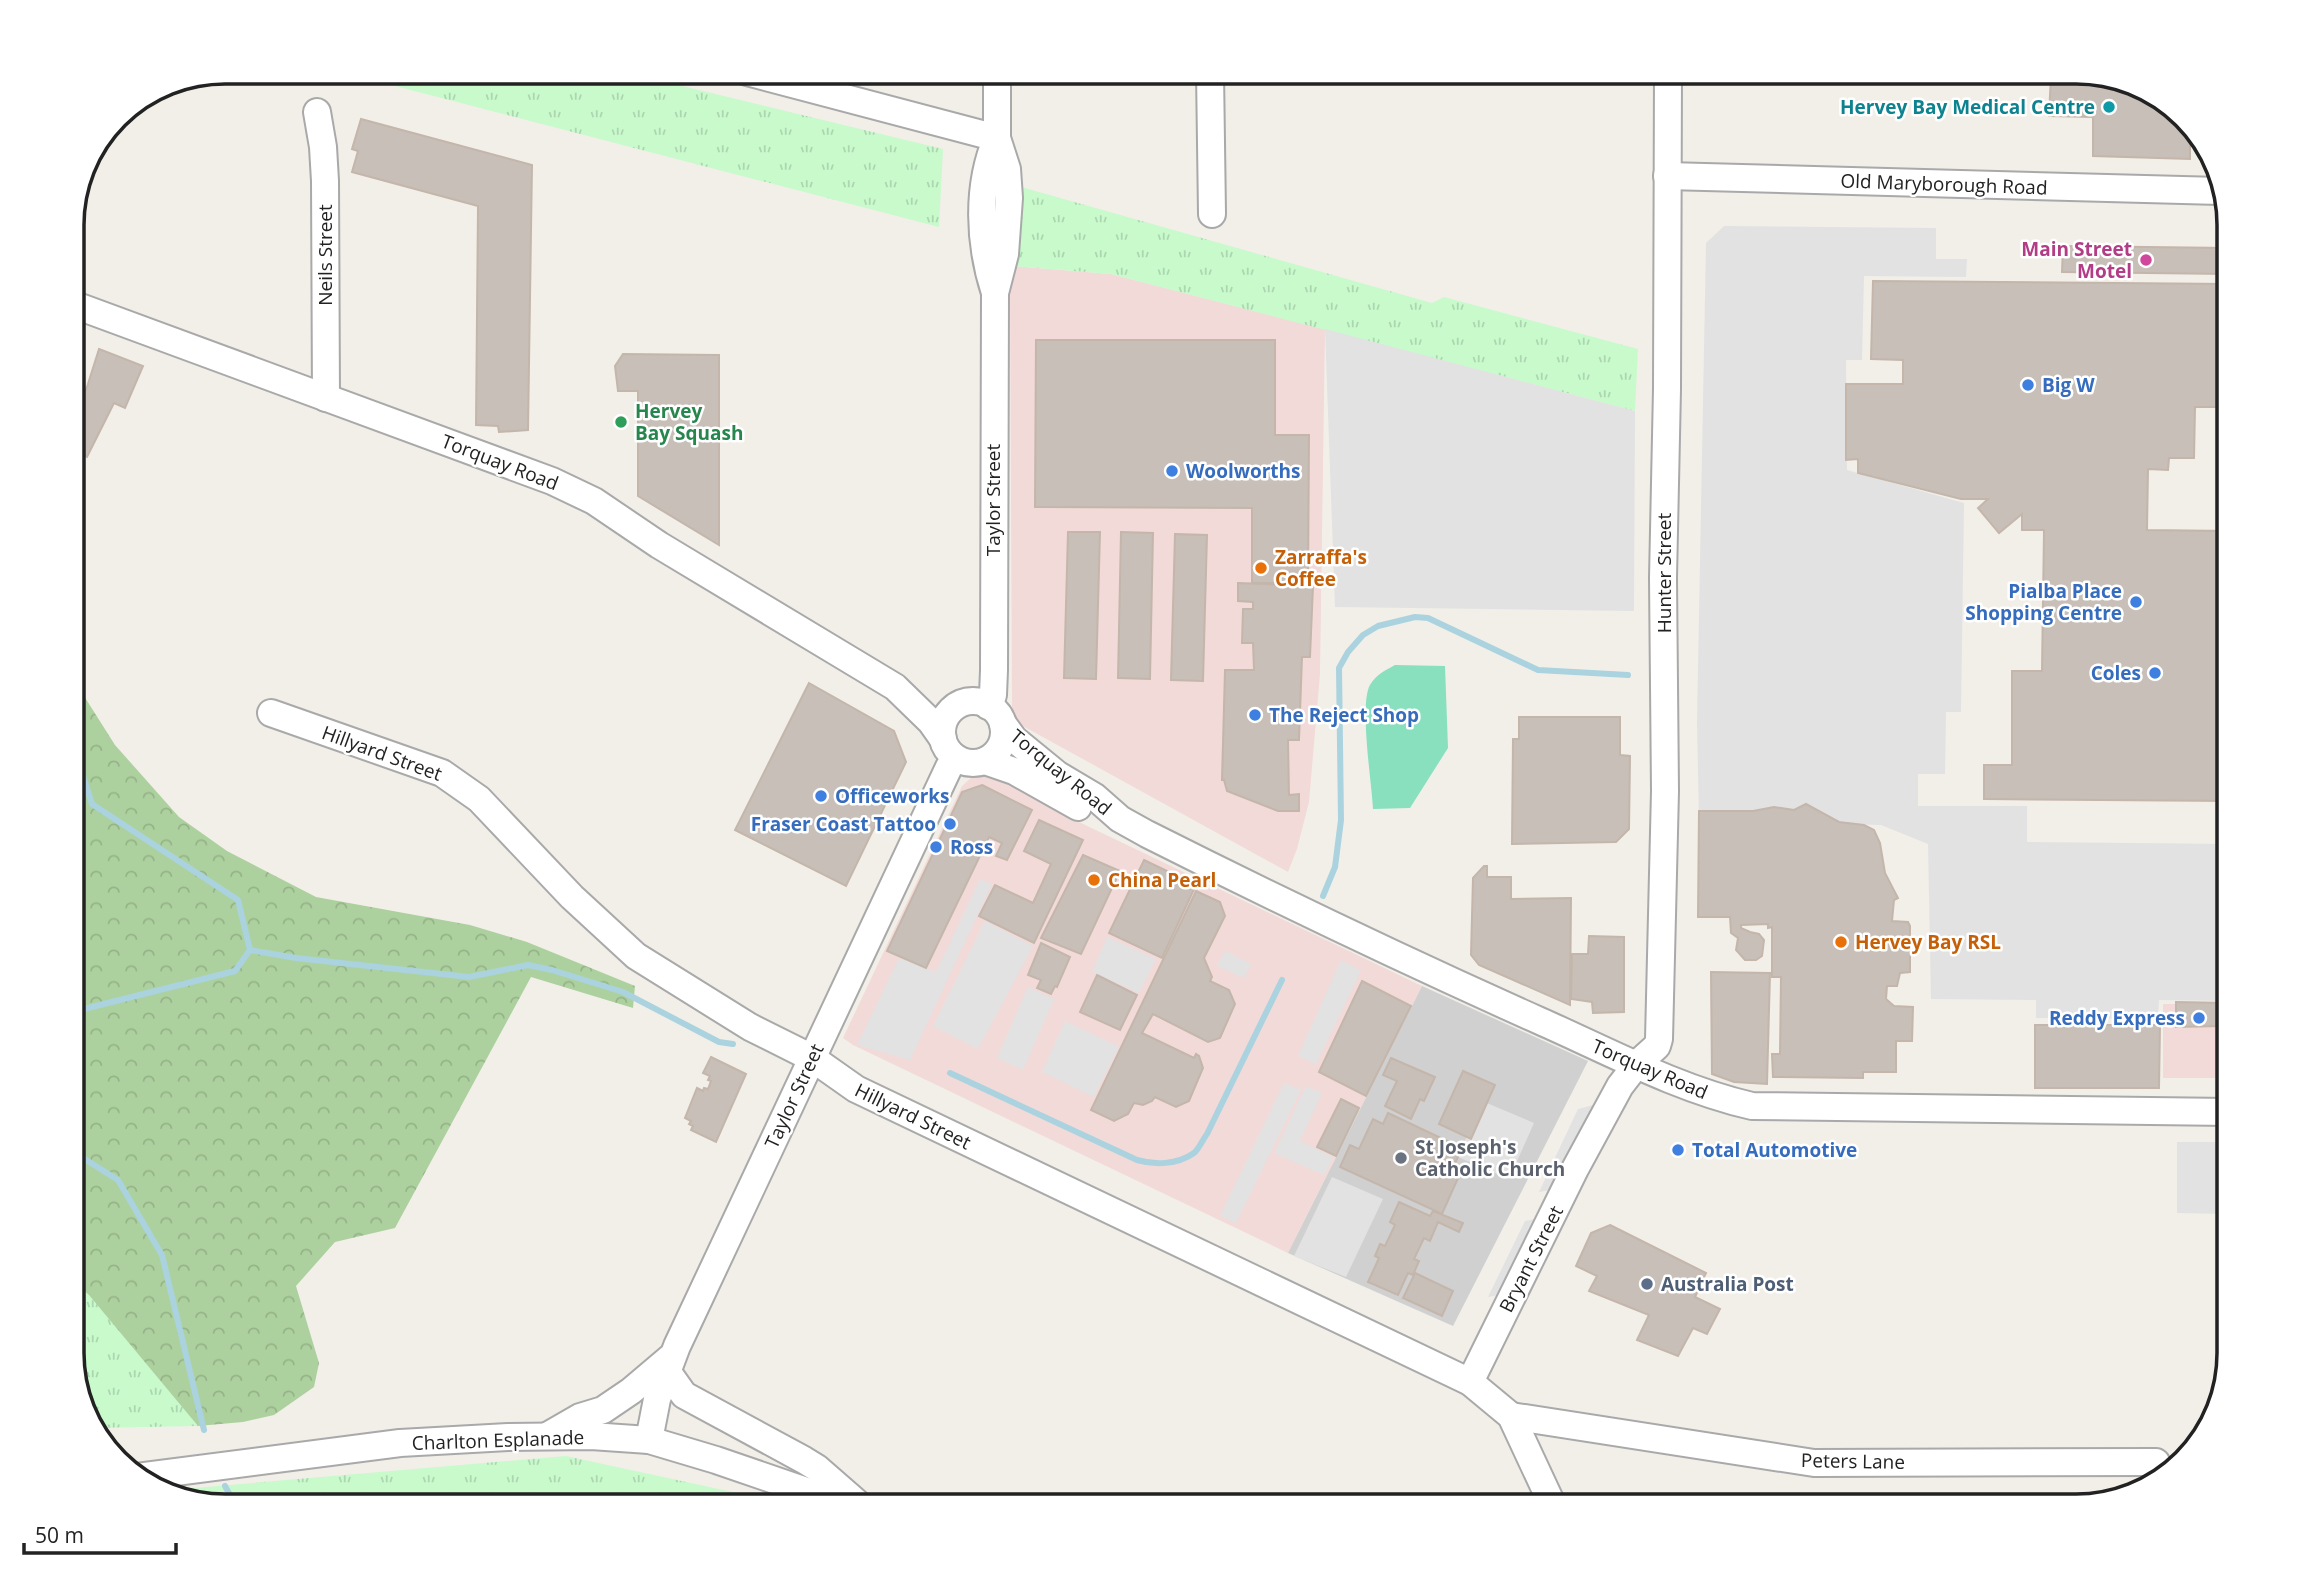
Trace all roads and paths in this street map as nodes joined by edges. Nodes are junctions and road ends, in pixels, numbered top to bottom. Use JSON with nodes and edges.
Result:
{"nodes":[{"id":1,"x":792,"y":84,"type":"edge"},
{"id":2,"x":996,"y":84,"type":"edge"},
{"id":3,"x":1210,"y":84,"type":"edge"},
{"id":4,"x":1668,"y":84,"type":"edge"},
{"id":5,"x":317,"y":112,"type":"dead end"},
{"id":6,"x":997,"y":138,"type":"junction"},
{"id":7,"x":1667,"y":176,"type":"junction"},
{"id":8,"x":2212,"y":191,"type":"edge"},
{"id":9,"x":1212,"y":214,"type":"dead end"},
{"id":10,"x":84,"y":308,"type":"edge"},
{"id":11,"x":326,"y":398,"type":"junction"},
{"id":12,"x":895,"y":687,"type":"junction"},
{"id":13,"x":961,"y":704,"type":"junction"},
{"id":14,"x":271,"y":713,"type":"dead end"},
{"id":15,"x":996,"y":715,"type":"junction"},
{"id":16,"x":950,"y":749,"type":"junction"},
{"id":17,"x":985,"y":761,"type":"junction"},
{"id":18,"x":1120,"y":819,"type":"junction"},
{"id":19,"x":812,"y":1058,"type":"junction"},
{"id":20,"x":1637,"y":1064,"type":"junction"},
{"id":21,"x":2217,"y":1112,"type":"edge"},
{"id":22,"x":670,"y":1363,"type":"junction"},
{"id":23,"x":1470,"y":1382,"type":"junction"},
{"id":24,"x":1511,"y":1416,"type":"junction"},
{"id":25,"x":545,"y":1437,"type":"junction"},
{"id":26,"x":649,"y":1440,"type":"junction"},
{"id":27,"x":2156,"y":1462,"type":"dead end"},
{"id":28,"x":155,"y":1475,"type":"edge"},
{"id":29,"x":815,"y":1494,"type":"edge"},
{"id":30,"x":847,"y":1494,"type":"edge"},
{"id":31,"x":1547,"y":1494,"type":"edge"}],
"edges":[{"from":1,"to":6,"type":"street"},
{"from":2,"to":6,"type":"street","name":"Taylor Street"},
{"from":3,"to":9,"type":"street"},
{"from":4,"to":7,"type":"street","name":"Hunter Street"},
{"from":5,"to":11,"type":"street","name":"Neils Street"},
{"from":6,"to":15,"type":"street","name":"Taylor Street"},
{"from":7,"to":8,"type":"street","name":"Old Maryborough Road"},
{"from":7,"to":20,"type":"street","name":"Hunter Street"},
{"from":10,"to":11,"type":"street","name":"Torquay Road"},
{"from":11,"to":12,"type":"street","name":"Torquay Road"},
{"from":12,"to":13,"type":"street","name":"Torquay Road"},
{"from":12,"to":16,"type":"street","name":"Torquay Road"},
{"from":13,"to":15,"type":"street"},
{"from":13,"to":16,"type":"street"},
{"from":14,"to":19,"type":"street","name":"Hillyard Street"},
{"from":15,"to":17,"type":"street"},
{"from":15,"to":18,"type":"street","name":"Torquay Road"},
{"from":16,"to":17,"type":"street"},
{"from":16,"to":19,"type":"street","name":"Taylor Street"},
{"from":17,"to":18,"type":"street","name":"Torquay Road"},
{"from":18,"to":20,"type":"street","name":"Torquay Road"},
{"from":19,"to":22,"type":"street","name":"Taylor Street"},
{"from":19,"to":23,"type":"street","name":"Hillyard Street"},
{"from":20,"to":21,"type":"street","name":"Torquay Road"},
{"from":20,"to":23,"type":"street","name":"Bryant Street"},
{"from":22,"to":25,"type":"street"},
{"from":22,"to":26,"type":"street","name":"Taylor Street"},
{"from":22,"to":30,"type":"street"},
{"from":23,"to":24,"type":"street","name":"Hillyard Street"},
{"from":24,"to":27,"type":"street","name":"Peters Lane"},
{"from":24,"to":31,"type":"street","name":"Hillyard Street"},
{"from":25,"to":26,"type":"street","name":"Charlton Esplanade"},
{"from":25,"to":28,"type":"street","name":"Charlton Esplanade"},
{"from":26,"to":29,"type":"street","name":"Charlton Esplanade"}]}
